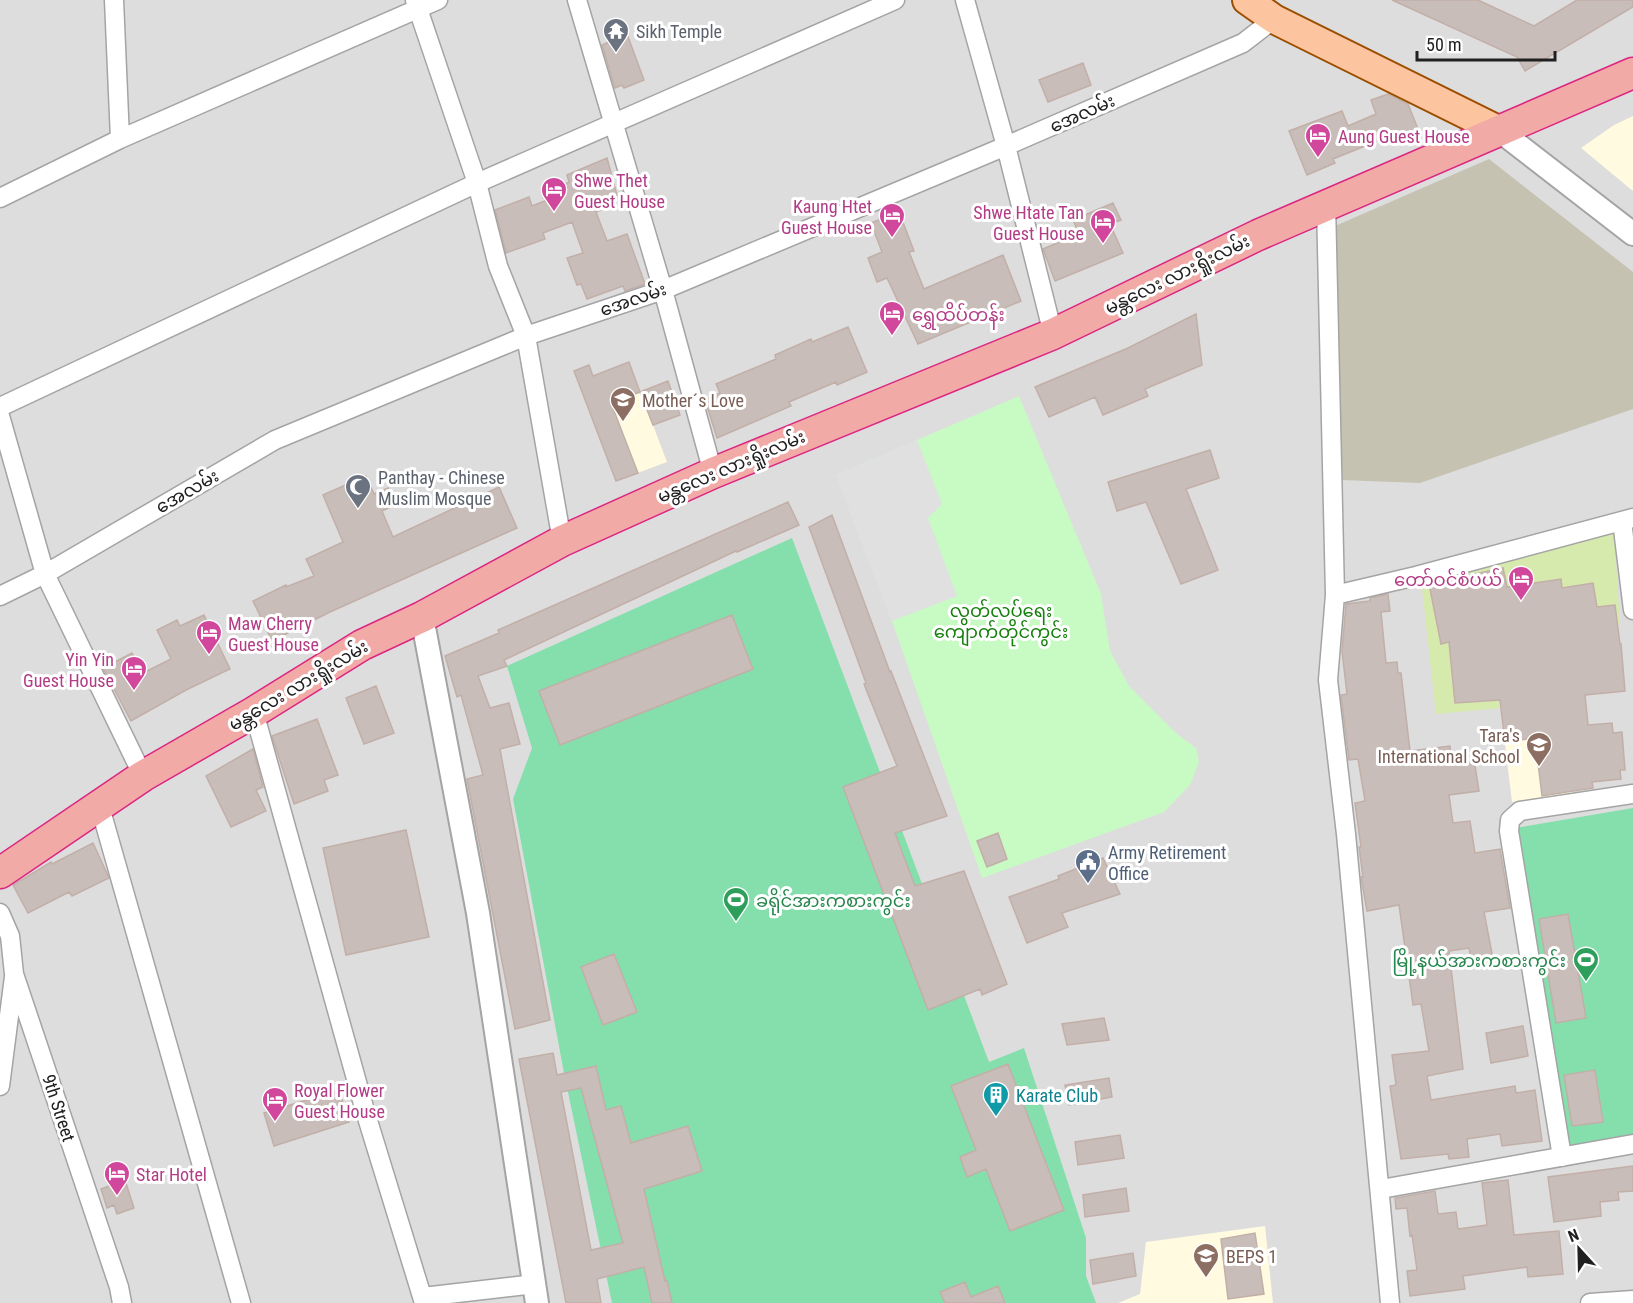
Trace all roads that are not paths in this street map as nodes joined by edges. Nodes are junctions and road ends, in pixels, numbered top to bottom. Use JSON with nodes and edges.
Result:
{"nodes":[{"id":1,"x":114,"y":0,"type":"edge"},
{"id":2,"x":438,"y":0,"type":"edge"},
{"id":3,"x":577,"y":0,"type":"edge"},
{"id":4,"x":895,"y":0,"type":"edge"},
{"id":5,"x":965,"y":0,"type":"edge"},
{"id":6,"x":1247,"y":0,"type":"edge"},
{"id":7,"x":416,"y":4,"type":"edge"},
{"id":8,"x":1274,"y":19,"type":"junction"},
{"id":9,"x":1633,"y":73,"type":"edge"},
{"id":10,"x":613,"y":125,"type":"junction"},
{"id":11,"x":1500,"y":131,"type":"junction"},
{"id":12,"x":120,"y":139,"type":"junction"},
{"id":13,"x":1006,"y":146,"type":"junction"},
{"id":14,"x":477,"y":183,"type":"junction"},
{"id":15,"x":0,"y":198,"type":"edge"},
{"id":16,"x":1326,"y":204,"type":"junction"},
{"id":17,"x":1633,"y":234,"type":"edge"},
{"id":18,"x":663,"y":290,"type":"junction"},
{"id":19,"x":1053,"y":333,"type":"junction"},
{"id":20,"x":526,"y":336,"type":"junction"},
{"id":21,"x":0,"y":407,"type":"edge"},
{"id":22,"x":0,"y":416,"type":"edge"},
{"id":23,"x":713,"y":473,"type":"junction"},
{"id":24,"x":1627,"y":519,"type":"edge"},
{"id":25,"x":562,"y":541,"type":"junction"},
{"id":26,"x":45,"y":574,"type":"junction"},
{"id":27,"x":1335,"y":595,"type":"junction"},
{"id":28,"x":0,"y":596,"type":"edge"},
{"id":29,"x":1633,"y":610,"type":"edge"},
{"id":30,"x":422,"y":617,"type":"junction"},
{"id":31,"x":254,"y":712,"type":"junction"},
{"id":32,"x":143,"y":776,"type":"junction"},
{"id":33,"x":1633,"y":794,"type":"edge"},
{"id":34,"x":100,"y":807,"type":"junction"},
{"id":35,"x":0,"y":873,"type":"edge"},
{"id":36,"x":0,"y":913,"type":"edge"},
{"id":37,"x":14,"y":974,"type":"junction"},
{"id":38,"x":0,"y":1086,"type":"edge"},
{"id":39,"x":1633,"y":1144,"type":"edge"},
{"id":40,"x":1562,"y":1157,"type":"junction"},
{"id":41,"x":1381,"y":1189,"type":"junction"},
{"id":42,"x":536,"y":1293,"type":"edge"},
{"id":43,"x":423,"y":1300,"type":"edge"},
{"id":44,"x":1633,"y":1300,"type":"edge"},
{"id":45,"x":122,"y":1303,"type":"edge"},
{"id":46,"x":241,"y":1303,"type":"edge"},
{"id":47,"x":1390,"y":1303,"type":"edge"},
{"id":48,"x":1590,"y":1303,"type":"edge"}],
"edges":[{"from":1,"to":12,"type":"street"},
{"from":2,"to":7,"type":"street"},
{"from":3,"to":10,"type":"street"},
{"from":4,"to":10,"type":"street"},
{"from":5,"to":13,"type":"street"},
{"from":6,"to":8,"type":"main road"},
{"from":7,"to":12,"type":"street"},
{"from":7,"to":14,"type":"street"},
{"from":8,"to":11,"type":"main road"},
{"from":8,"to":13,"type":"street","name":"အေလမ်း"},
{"from":9,"to":11,"type":"highway","name":"မန္တလေး လားရှိုးလမ်း"},
{"from":10,"to":14,"type":"street"},
{"from":10,"to":18,"type":"street"},
{"from":11,"to":16,"type":"highway","name":"မန္တလေး လားရှိုးလမ်း"},
{"from":11,"to":17,"type":"street"},
{"from":12,"to":15,"type":"street"},
{"from":13,"to":18,"type":"street","name":"အေလမ်း"},
{"from":13,"to":19,"type":"street"},
{"from":14,"to":20,"type":"street"},
{"from":14,"to":21,"type":"street"},
{"from":16,"to":19,"type":"highway","name":"မန္တလေး လားရှိုးလမ်း"},
{"from":16,"to":27,"type":"street"},
{"from":18,"to":20,"type":"street","name":"အေလမ်း"},
{"from":18,"to":23,"type":"street"},
{"from":19,"to":23,"type":"highway","name":"မန္တလေး လားရှိုးလမ်း"},
{"from":20,"to":25,"type":"street"},
{"from":20,"to":26,"type":"street","name":"အေလမ်း"},
{"from":22,"to":26,"type":"street"},
{"from":23,"to":25,"type":"highway","name":"မန္တလေး လားရှိုးလမ်း"},
{"from":24,"to":27,"type":"street"},
{"from":24,"to":29,"type":"street"},
{"from":25,"to":30,"type":"highway","name":"မန္တလေး လားရှိုးလမ်း"},
{"from":26,"to":28,"type":"street","name":"အေလမ်း"},
{"from":26,"to":32,"type":"street"},
{"from":27,"to":41,"type":"street"},
{"from":30,"to":31,"type":"highway","name":"မန္တလေး လားရှိုးလမ်း"},
{"from":30,"to":42,"type":"street"},
{"from":31,"to":32,"type":"highway","name":"မန္တလေး လားရှိုးလမ်း"},
{"from":31,"to":43,"type":"street"},
{"from":32,"to":34,"type":"highway","name":"မန္တလေး လားရှိုးလမ်း"},
{"from":33,"to":40,"type":"street"},
{"from":34,"to":35,"type":"highway","name":"မန္တလေး လားရှိုးလမ်း"},
{"from":34,"to":46,"type":"street"},
{"from":36,"to":37,"type":"street","name":"9th Street"},
{"from":37,"to":38,"type":"street"},
{"from":37,"to":45,"type":"street","name":"9th Street"},
{"from":39,"to":40,"type":"street"},
{"from":40,"to":41,"type":"street"},
{"from":41,"to":47,"type":"street"},
{"from":42,"to":43,"type":"street"},
{"from":44,"to":48,"type":"street"}]}
